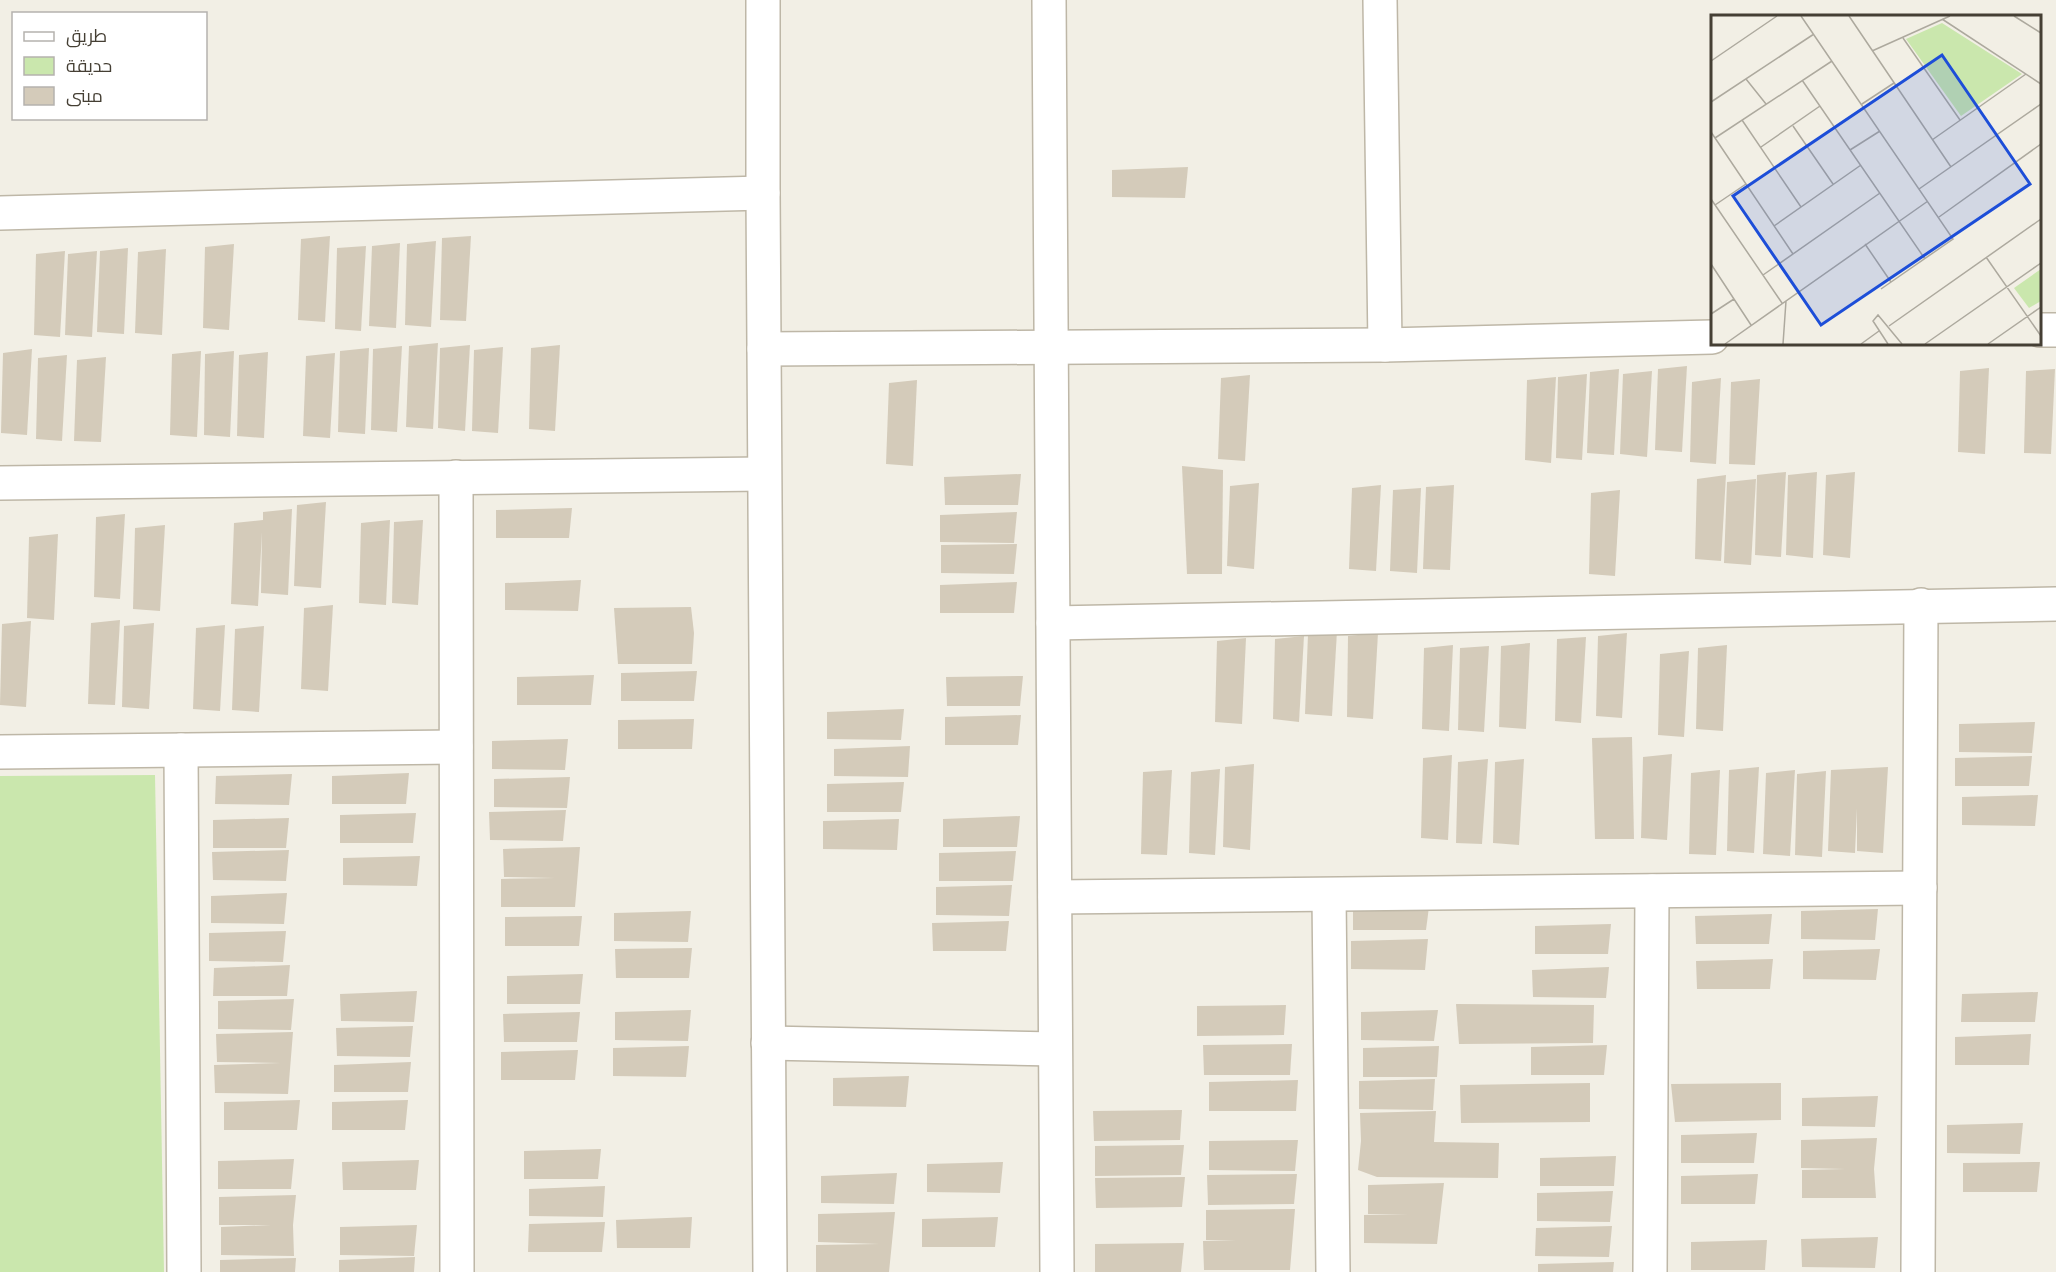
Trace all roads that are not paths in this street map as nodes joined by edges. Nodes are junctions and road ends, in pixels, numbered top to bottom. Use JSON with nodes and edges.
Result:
{"nodes":[{"id":1,"x":763,"y":0,"type":"edge"},
{"id":2,"x":1049,"y":0,"type":"edge"},
{"id":3,"x":1380,"y":0,"type":"edge"},
{"id":4,"x":763,"y":193,"type":"junction"},
{"id":5,"x":0,"y":213,"type":"edge"},
{"id":6,"x":1711,"y":337,"type":"edge"},
{"id":7,"x":1385,"y":345,"type":"junction"},
{"id":8,"x":1051,"y":348,"type":"junction"},
{"id":9,"x":764,"y":349,"type":"junction"},
{"id":10,"x":764,"y":474,"type":"junction"},
{"id":11,"x":456,"y":477,"type":"junction"},
{"id":12,"x":0,"y":483,"type":"edge"},
{"id":13,"x":2056,"y":604,"type":"edge"},
{"id":14,"x":1921,"y":605,"type":"junction"},
{"id":15,"x":1053,"y":623,"type":"junction"},
{"id":16,"x":456,"y":747,"type":"junction"},
{"id":17,"x":181,"y":750,"type":"junction"},
{"id":18,"x":0,"y":753,"type":"edge"},
{"id":19,"x":1920,"y":888,"type":"junction"},
{"id":20,"x":1652,"y":891,"type":"junction"},
{"id":21,"x":1329,"y":895,"type":"junction"},
{"id":22,"x":1054,"y":897,"type":"junction"},
{"id":23,"x":768,"y":1043,"type":"junction"},
{"id":24,"x":1055,"y":1048,"type":"junction"},
{"id":25,"x":184,"y":1272,"type":"edge"},
{"id":26,"x":457,"y":1272,"type":"edge"},
{"id":27,"x":770,"y":1272,"type":"edge"},
{"id":28,"x":1057,"y":1272,"type":"edge"},
{"id":29,"x":1334,"y":1272,"type":"edge"},
{"id":30,"x":1650,"y":1272,"type":"edge"},
{"id":31,"x":1918,"y":1272,"type":"edge"}],
"edges":[{"from":1,"to":4,"type":"street"},
{"from":2,"to":8,"type":"street"},
{"from":3,"to":7,"type":"street"},
{"from":4,"to":5,"type":"street"},
{"from":4,"to":9,"type":"street"},
{"from":6,"to":7,"type":"street"},
{"from":7,"to":8,"type":"street"},
{"from":8,"to":9,"type":"street"},
{"from":8,"to":15,"type":"street"},
{"from":9,"to":10,"type":"street"},
{"from":10,"to":11,"type":"street"},
{"from":10,"to":23,"type":"street"},
{"from":11,"to":12,"type":"street"},
{"from":11,"to":16,"type":"street"},
{"from":13,"to":14,"type":"street"},
{"from":14,"to":15,"type":"street"},
{"from":14,"to":19,"type":"street"},
{"from":15,"to":22,"type":"street"},
{"from":16,"to":17,"type":"street"},
{"from":16,"to":26,"type":"street"},
{"from":17,"to":18,"type":"street"},
{"from":17,"to":25,"type":"street"},
{"from":19,"to":20,"type":"street"},
{"from":19,"to":31,"type":"street"},
{"from":20,"to":21,"type":"street"},
{"from":20,"to":30,"type":"street"},
{"from":21,"to":22,"type":"street"},
{"from":21,"to":29,"type":"street"},
{"from":22,"to":24,"type":"street"},
{"from":23,"to":24,"type":"street"},
{"from":23,"to":27,"type":"street"},
{"from":24,"to":28,"type":"street"}]}
